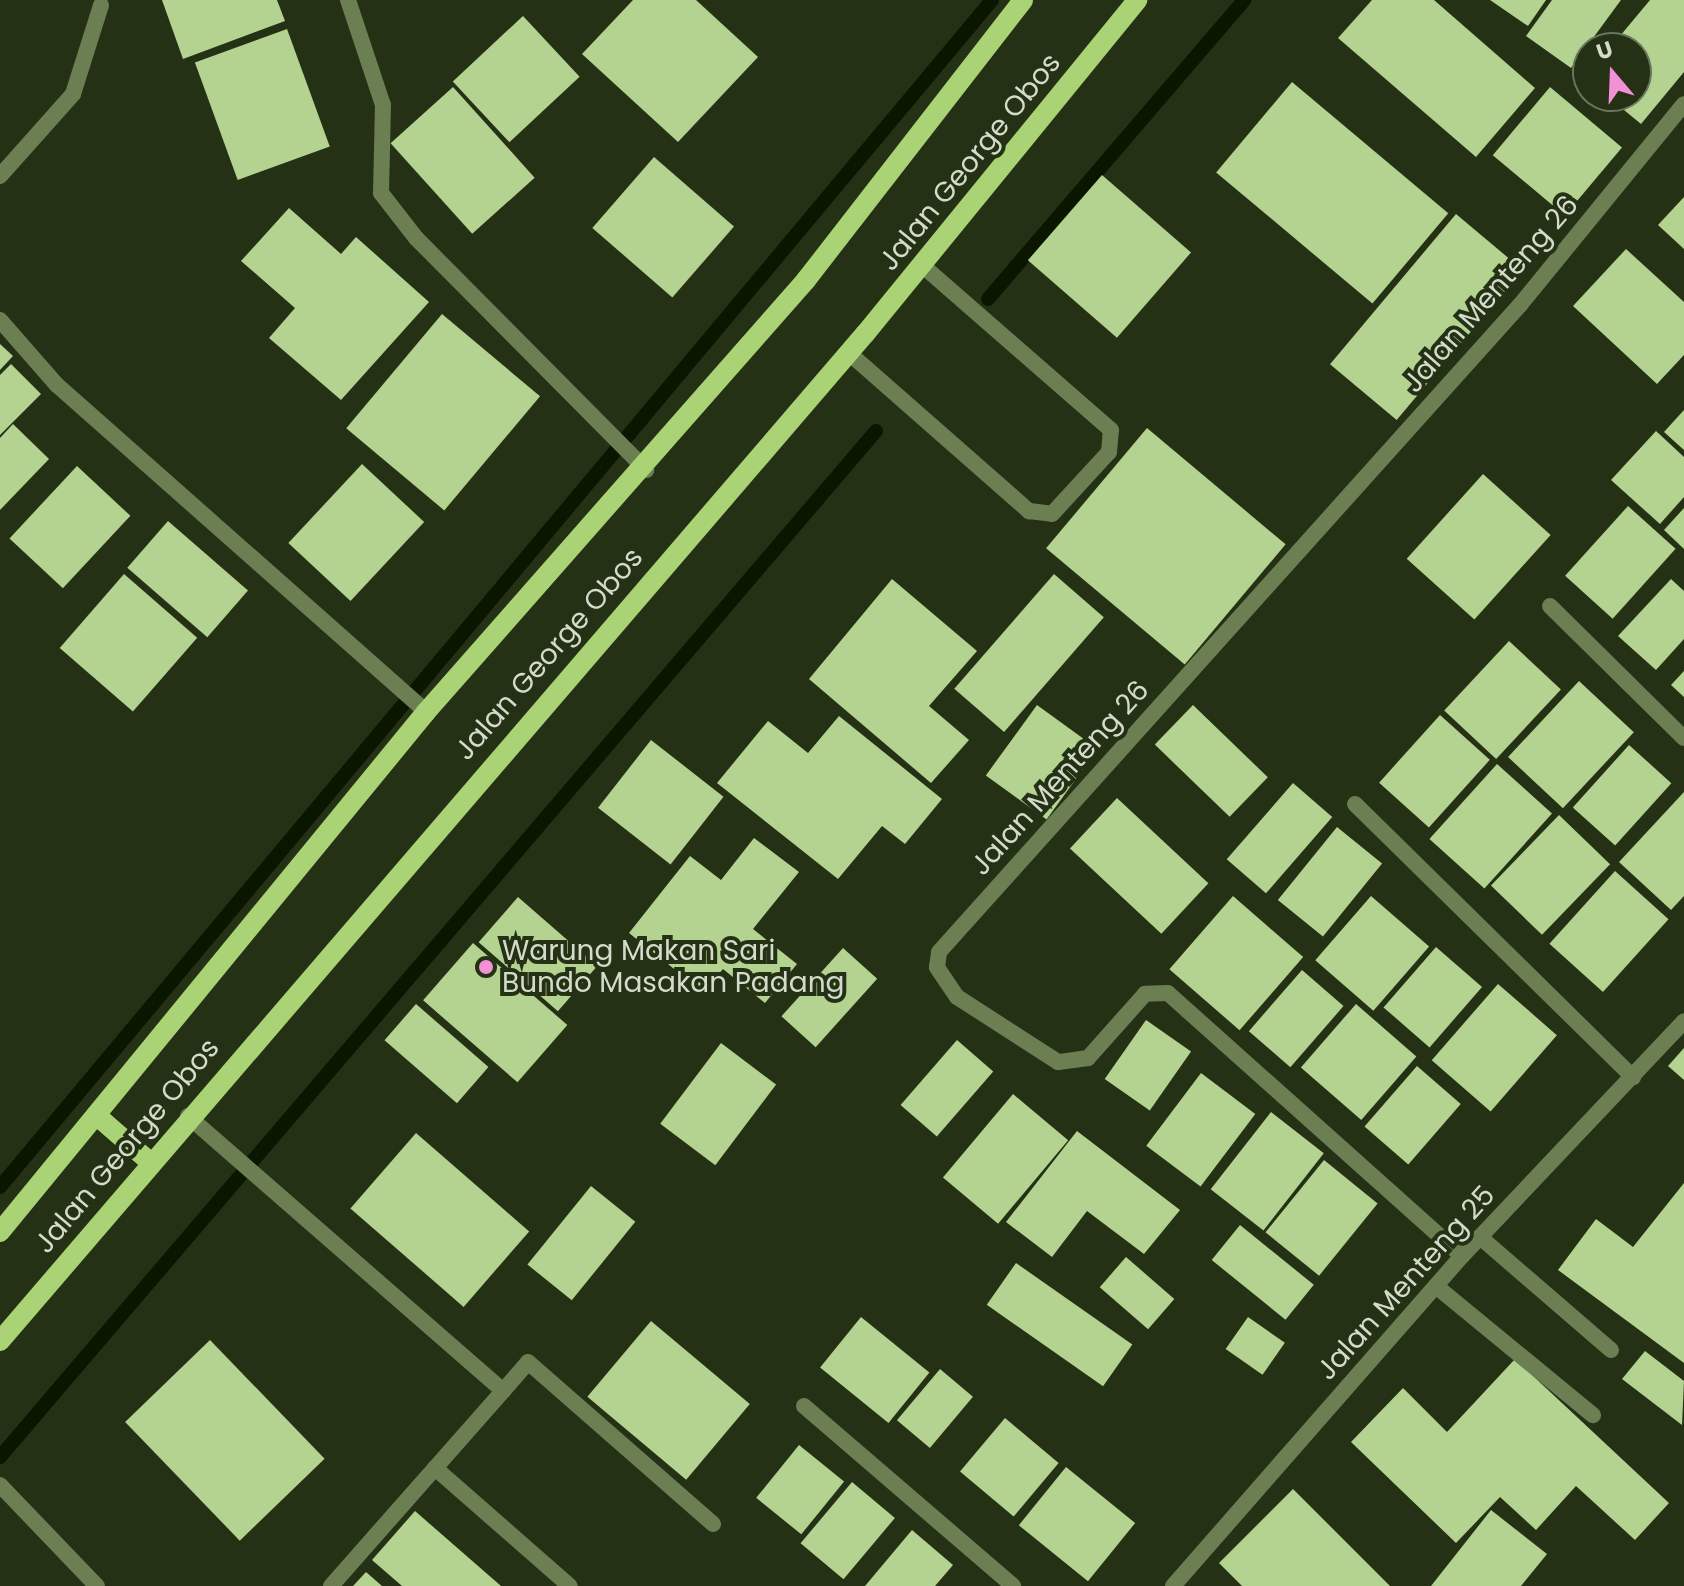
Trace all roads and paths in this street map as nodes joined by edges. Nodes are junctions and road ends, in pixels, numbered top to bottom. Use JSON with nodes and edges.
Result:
{"nodes":[{"id":1,"x":348,"y":0,"type":"edge"},
{"id":2,"x":1023,"y":0,"type":"edge"},
{"id":3,"x":1137,"y":0,"type":"edge"},
{"id":4,"x":101,"y":5,"type":"dead end"},
{"id":5,"x":1684,"y":104,"type":"edge"},
{"id":6,"x":0,"y":176,"type":"edge"},
{"id":7,"x":922,"y":265,"type":"junction"},
{"id":8,"x":0,"y":320,"type":"edge"},
{"id":9,"x":849,"y":353,"type":"junction"},
{"id":10,"x":646,"y":470,"type":"junction"},
{"id":11,"x":1550,"y":606,"type":"dead end"},
{"id":12,"x":426,"y":712,"type":"junction"},
{"id":13,"x":1684,"y":738,"type":"edge"},
{"id":14,"x":1355,"y":804,"type":"dead end"},
{"id":15,"x":1684,"y":1021,"type":"edge"},
{"id":16,"x":1633,"y":1077,"type":"junction"},
{"id":17,"x":96,"y":1115,"type":"junction"},
{"id":18,"x":188,"y":1116,"type":"junction"},
{"id":19,"x":150,"y":1162,"type":"junction"},
{"id":20,"x":0,"y":1232,"type":"edge"},
{"id":21,"x":1480,"y":1237,"type":"junction"},
{"id":22,"x":1462,"y":1256,"type":"junction"},
{"id":23,"x":1437,"y":1287,"type":"junction"},
{"id":24,"x":0,"y":1341,"type":"edge"},
{"id":25,"x":1611,"y":1350,"type":"dead end"},
{"id":26,"x":503,"y":1391,"type":"junction"},
{"id":27,"x":804,"y":1406,"type":"dead end"},
{"id":28,"x":1593,"y":1415,"type":"dead end"},
{"id":29,"x":435,"y":1468,"type":"junction"},
{"id":30,"x":0,"y":1485,"type":"edge"},
{"id":31,"x":713,"y":1524,"type":"dead end"},
{"id":32,"x":97,"y":1586,"type":"edge"},
{"id":33,"x":331,"y":1586,"type":"edge"},
{"id":34,"x":570,"y":1586,"type":"edge"},
{"id":35,"x":1013,"y":1586,"type":"edge"},
{"id":36,"x":1173,"y":1586,"type":"edge"}],
"edges":[{"from":1,"to":10,"type":"street"},
{"from":2,"to":10,"type":"main road","name":"Jalan George Obos"},
{"from":3,"to":7,"type":"main road","name":"Jalan George Obos"},
{"from":4,"to":6,"type":"street"},
{"from":5,"to":22,"type":"street","name":"Jalan Menteng 26"},
{"from":7,"to":9,"type":"main road","name":"Jalan George Obos"},
{"from":7,"to":9,"type":"street"},
{"from":8,"to":12,"type":"street"},
{"from":9,"to":18,"type":"main road","name":"Jalan George Obos"},
{"from":10,"to":12,"type":"main road","name":"Jalan George Obos"},
{"from":11,"to":13,"type":"street"},
{"from":12,"to":17,"type":"main road","name":"Jalan George Obos"},
{"from":14,"to":16,"type":"street"},
{"from":15,"to":16,"type":"street","name":"Jalan Menteng 25"},
{"from":16,"to":21,"type":"street","name":"Jalan Menteng 25"},
{"from":17,"to":19,"type":"main road"},
{"from":17,"to":20,"type":"main road","name":"Jalan George Obos"},
{"from":18,"to":19,"type":"main road","name":"Jalan George Obos"},
{"from":18,"to":26,"type":"street"},
{"from":19,"to":24,"type":"main road","name":"Jalan George Obos"},
{"from":21,"to":22,"type":"street","name":"Jalan Menteng 25"},
{"from":21,"to":25,"type":"street"},
{"from":22,"to":23,"type":"street","name":"Jalan Menteng 25"},
{"from":23,"to":28,"type":"street"},
{"from":23,"to":36,"type":"street","name":"Jalan Menteng 25"},
{"from":26,"to":29,"type":"street"},
{"from":26,"to":31,"type":"street"},
{"from":27,"to":35,"type":"street"},
{"from":29,"to":33,"type":"street"},
{"from":29,"to":34,"type":"street"},
{"from":30,"to":32,"type":"street"}]}
